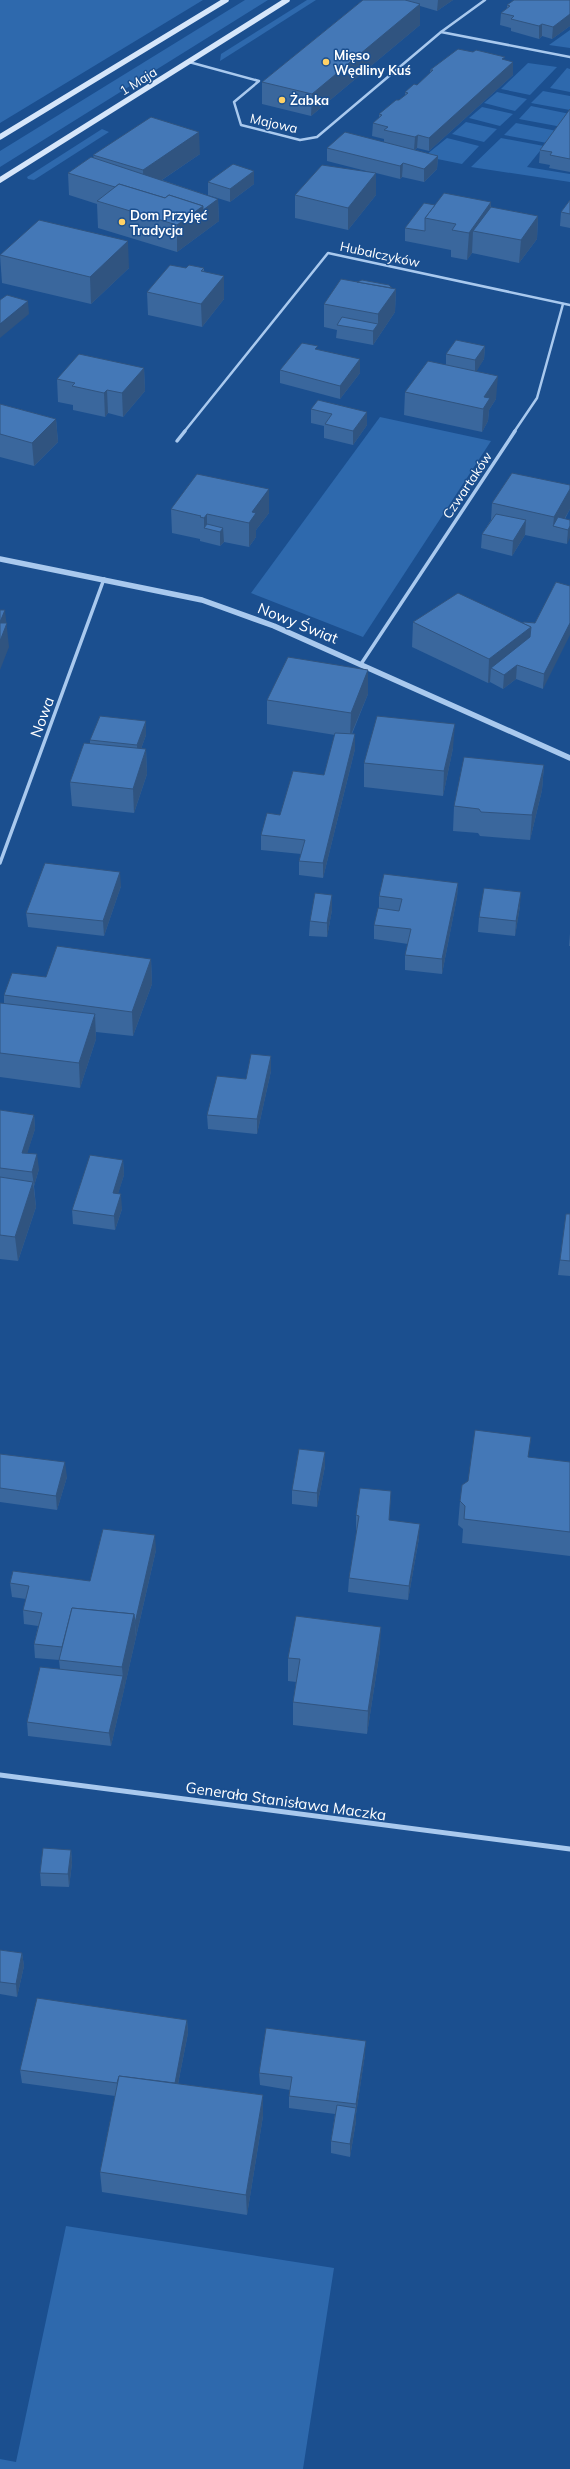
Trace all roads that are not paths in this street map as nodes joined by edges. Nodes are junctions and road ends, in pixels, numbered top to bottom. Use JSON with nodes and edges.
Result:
{"nodes":[{"id":1,"x":226,"y":0,"type":"edge"},
{"id":2,"x":286,"y":0,"type":"edge"},
{"id":3,"x":485,"y":0,"type":"edge"},
{"id":4,"x":441,"y":32,"type":"junction"},
{"id":5,"x":570,"y":57,"type":"edge"},
{"id":6,"x":189,"y":62,"type":"junction"},
{"id":7,"x":0,"y":137,"type":"edge"},
{"id":8,"x":0,"y":180,"type":"edge"},
{"id":9,"x":563,"y":304,"type":"junction"},
{"id":10,"x":570,"y":306,"type":"edge"},
{"id":11,"x":177,"y":441,"type":"dead end"},
{"id":12,"x":0,"y":558,"type":"edge"},
{"id":13,"x":105,"y":579,"type":"junction"},
{"id":14,"x":360,"y":664,"type":"junction"},
{"id":15,"x":570,"y":758,"type":"edge"},
{"id":16,"x":0,"y":863,"type":"edge"},
{"id":17,"x":0,"y":1775,"type":"edge"},
{"id":18,"x":570,"y":1849,"type":"edge"}],
"edges":[{"from":1,"to":7,"type":"main road","name":"1 Maja"},
{"from":2,"to":6,"type":"main road","name":"1 Maja"},
{"from":3,"to":4,"type":"street","name":"Majowa"},
{"from":4,"to":5,"type":"street"},
{"from":4,"to":6,"type":"street","name":"Majowa"},
{"from":6,"to":8,"type":"main road","name":"1 Maja"},
{"from":9,"to":10,"type":"street","name":"Hubalczyków"},
{"from":9,"to":11,"type":"street","name":"Hubalczyków"},
{"from":9,"to":14,"type":"street","name":"Czwartaków"},
{"from":12,"to":13,"type":"street","name":"Nowy Świat"},
{"from":13,"to":14,"type":"street","name":"Nowy Świat"},
{"from":13,"to":16,"type":"street","name":"Nowa"},
{"from":14,"to":15,"type":"street","name":"Nowy Świat"},
{"from":17,"to":18,"type":"street","name":"Generała Stanisława Maczka"}]}
